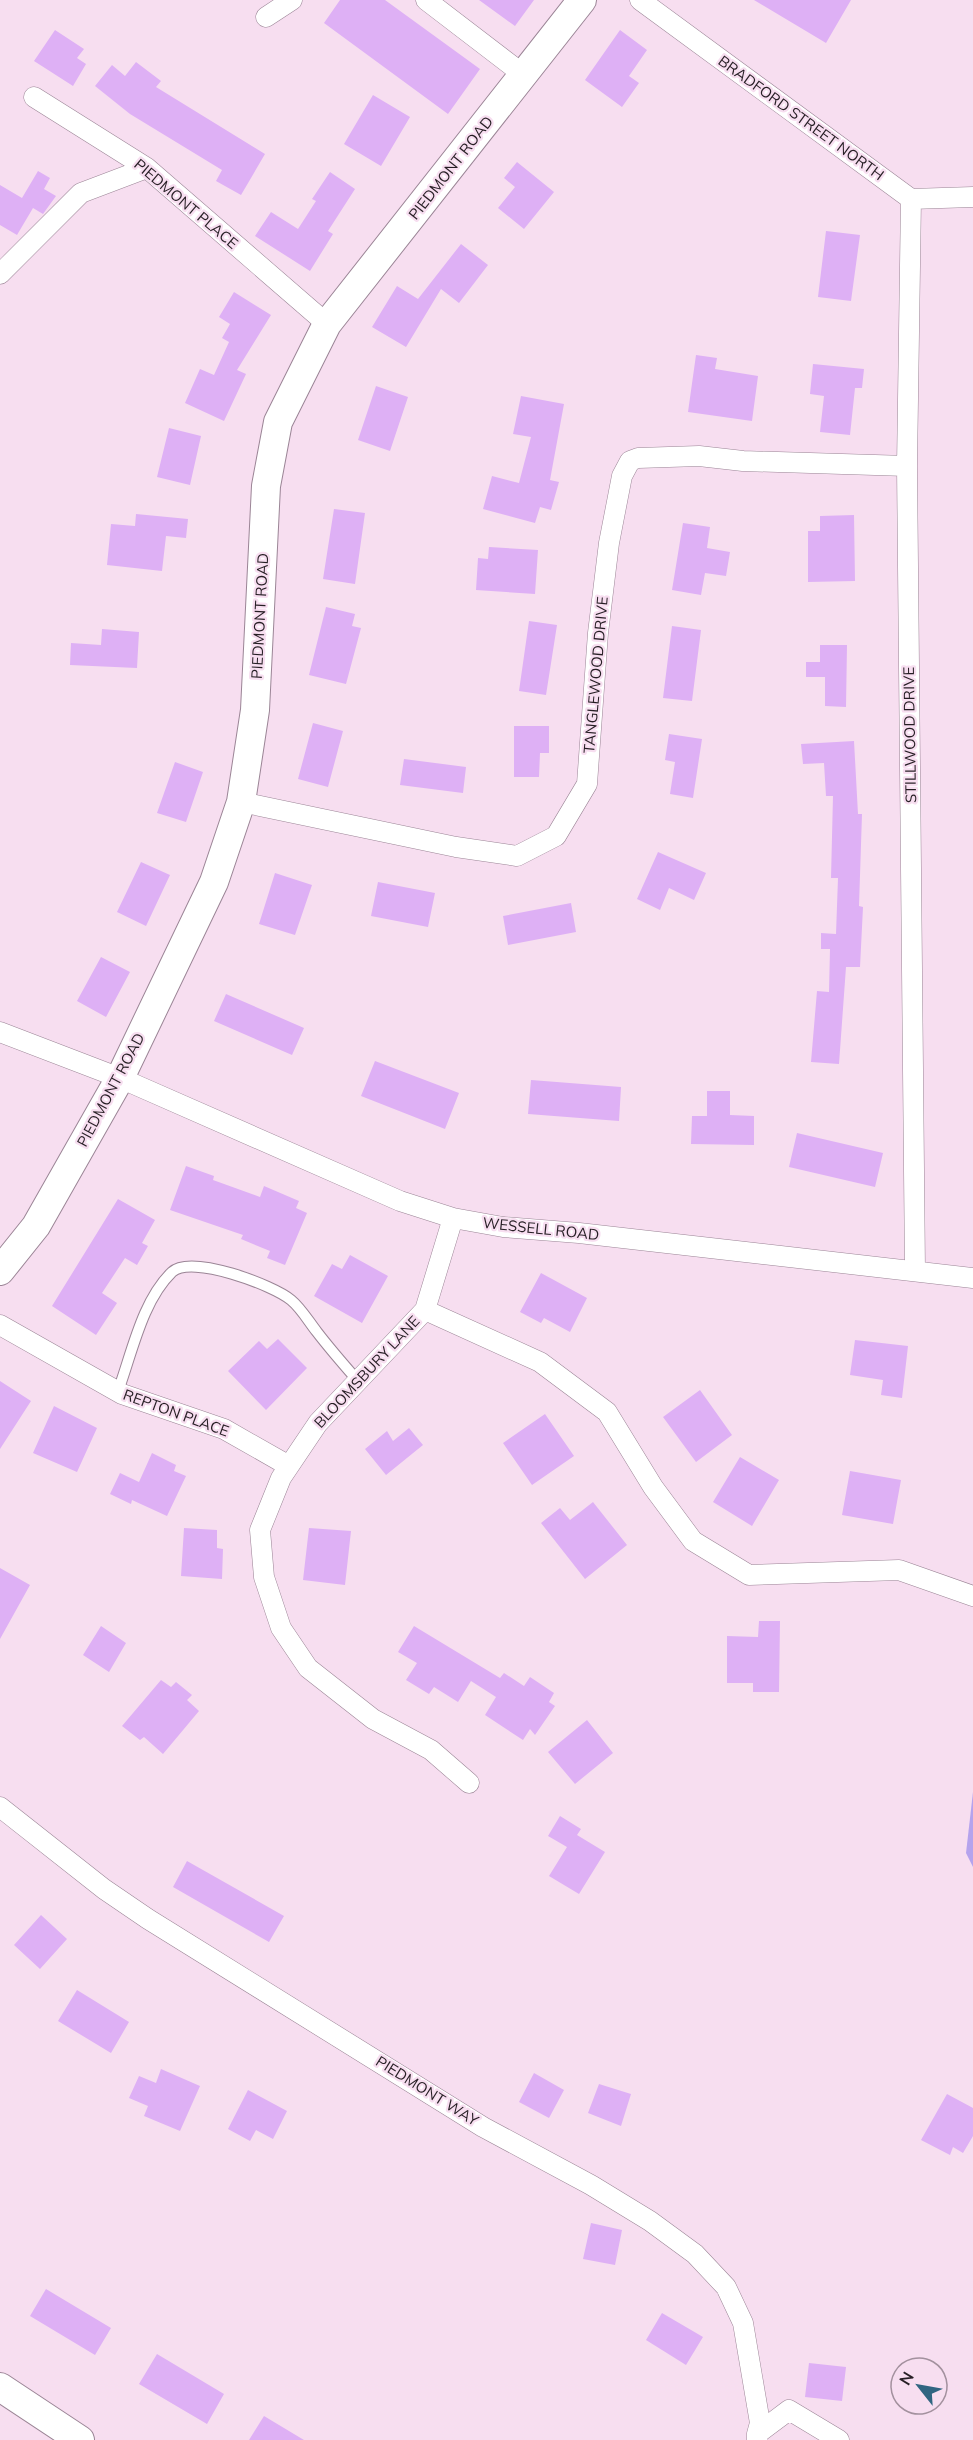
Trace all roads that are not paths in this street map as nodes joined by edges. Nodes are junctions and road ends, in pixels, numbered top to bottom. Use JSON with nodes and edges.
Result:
{"nodes":[{"id":1,"x":292,"y":0,"type":"edge"},
{"id":2,"x":426,"y":0,"type":"edge"},
{"id":3,"x":582,"y":0,"type":"edge"},
{"id":4,"x":640,"y":0,"type":"edge"},
{"id":5,"x":266,"y":17,"type":"dead end"},
{"id":6,"x":524,"y":75,"type":"junction"},
{"id":7,"x":34,"y":97,"type":"dead end"},
{"id":8,"x":147,"y":168,"type":"junction"},
{"id":9,"x":973,"y":197,"type":"edge"},
{"id":10,"x":911,"y":199,"type":"junction"},
{"id":11,"x":0,"y":274,"type":"edge"},
{"id":12,"x":327,"y":324,"type":"junction"},
{"id":13,"x":907,"y":466,"type":"junction"},
{"id":14,"x":241,"y":801,"type":"junction"},
{"id":15,"x":0,"y":1032,"type":"edge"},
{"id":16,"x":120,"y":1078,"type":"junction"},
{"id":17,"x":453,"y":1218,"type":"junction"},
{"id":18,"x":0,"y":1271,"type":"edge"},
{"id":19,"x":915,"y":1271,"type":"junction"},
{"id":20,"x":973,"y":1278,"type":"edge"},
{"id":21,"x":425,"y":1310,"type":"junction"},
{"id":22,"x":0,"y":1325,"type":"edge"},
{"id":23,"x":358,"y":1382,"type":"junction"},
{"id":24,"x":118,"y":1392,"type":"junction"},
{"id":25,"x":289,"y":1466,"type":"junction"},
{"id":26,"x":973,"y":1596,"type":"edge"},
{"id":27,"x":469,"y":1783,"type":"dead end"},
{"id":28,"x":0,"y":1808,"type":"edge"},
{"id":29,"x":0,"y":2387,"type":"edge"},
{"id":30,"x":757,"y":2437,"type":"edge"},
{"id":31,"x":80,"y":2440,"type":"edge"},
{"id":32,"x":839,"y":2440,"type":"edge"}],
"edges":[{"from":1,"to":5,"type":"street"},
{"from":2,"to":6,"type":"street"},
{"from":3,"to":6,"type":"street","name":"PIEDMONT ROAD"},
{"from":4,"to":10,"type":"street","name":"BRADFORD STREET NORTH"},
{"from":6,"to":12,"type":"street","name":"PIEDMONT ROAD"},
{"from":7,"to":8,"type":"street","name":"PIEDMONT PLACE"},
{"from":8,"to":11,"type":"street"},
{"from":8,"to":12,"type":"street","name":"PIEDMONT PLACE"},
{"from":9,"to":10,"type":"street"},
{"from":10,"to":13,"type":"street","name":"STILLWOOD DRIVE"},
{"from":12,"to":14,"type":"street","name":"PIEDMONT ROAD"},
{"from":13,"to":14,"type":"street","name":"TANGLEWOOD DRIVE"},
{"from":13,"to":19,"type":"street","name":"STILLWOOD DRIVE"},
{"from":14,"to":16,"type":"street","name":"PIEDMONT ROAD"},
{"from":15,"to":16,"type":"street","name":"WESSELL ROAD"},
{"from":16,"to":17,"type":"street","name":"WESSELL ROAD"},
{"from":16,"to":18,"type":"street","name":"PIEDMONT ROAD"},
{"from":17,"to":19,"type":"street","name":"WESSELL ROAD"},
{"from":17,"to":21,"type":"street","name":"BLOOMSBURY LANE"},
{"from":19,"to":20,"type":"street","name":"WESSELL ROAD"},
{"from":21,"to":23,"type":"street","name":"BLOOMSBURY LANE"},
{"from":21,"to":26,"type":"street"},
{"from":22,"to":24,"type":"street","name":"REPTON PLACE"},
{"from":23,"to":24,"type":"lane"},
{"from":23,"to":25,"type":"street","name":"BLOOMSBURY LANE"},
{"from":24,"to":25,"type":"street","name":"REPTON PLACE"},
{"from":25,"to":27,"type":"street","name":"BLOOMSBURY LANE"},
{"from":28,"to":30,"type":"street","name":"PIEDMONT WAY"},
{"from":29,"to":31,"type":"street"},
{"from":30,"to":32,"type":"street","name":"PIEDMONT WAY"}]}
